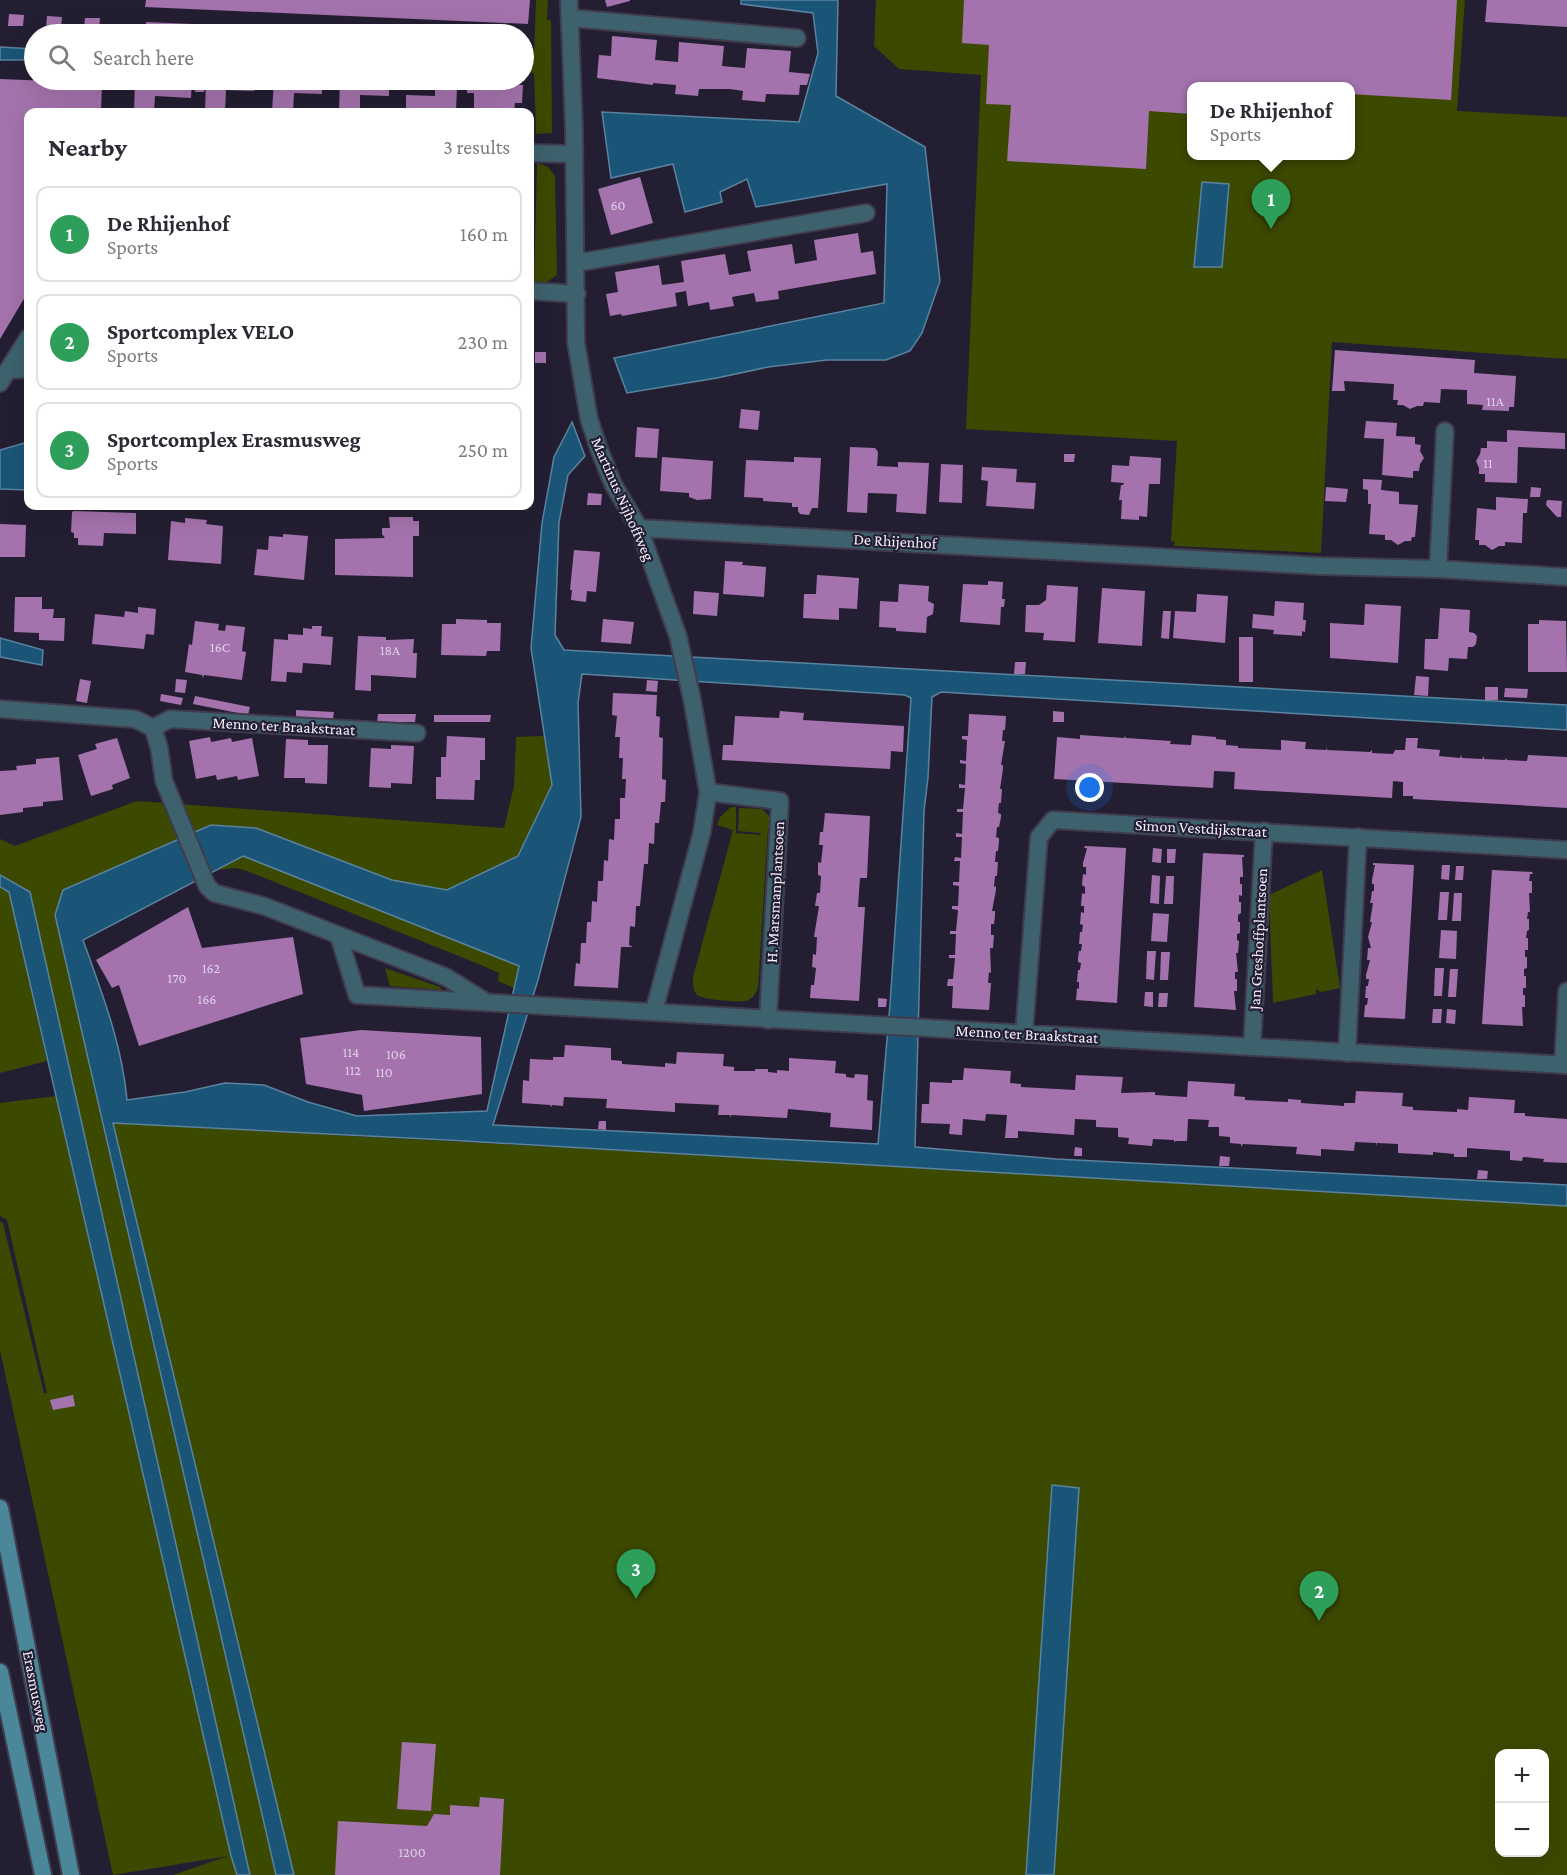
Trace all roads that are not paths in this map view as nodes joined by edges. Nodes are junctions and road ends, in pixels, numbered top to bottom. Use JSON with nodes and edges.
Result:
{"nodes":[{"id":1,"x":569,"y":0,"type":"edge"},
{"id":2,"x":570,"y":18,"type":"junction"},
{"id":3,"x":797,"y":38,"type":"dead end"},
{"id":4,"x":534,"y":153,"type":"edge"},
{"id":5,"x":574,"y":154,"type":"junction"},
{"id":6,"x":866,"y":213,"type":"dead end"},
{"id":7,"x":576,"y":263,"type":"junction"},
{"id":8,"x":534,"y":291,"type":"edge"},
{"id":9,"x":577,"y":294,"type":"junction"},
{"id":10,"x":24,"y":345,"type":"edge"},
{"id":11,"x":24,"y":370,"type":"edge"},
{"id":12,"x":5,"y":377,"type":"edge"},
{"id":13,"x":1445,"y":431,"type":"dead end"},
{"id":14,"x":639,"y":528,"type":"junction"},
{"id":15,"x":1438,"y":569,"type":"junction"},
{"id":16,"x":1567,"y":578,"type":"edge"},
{"id":17,"x":0,"y":709,"type":"edge"},
{"id":18,"x":153,"y":728,"type":"junction"},
{"id":19,"x":417,"y":733,"type":"dead end"},
{"id":20,"x":708,"y":792,"type":"junction"},
{"id":21,"x":1264,"y":831,"type":"junction"},
{"id":22,"x":1358,"y":837,"type":"junction"},
{"id":23,"x":1567,"y":850,"type":"edge"},
{"id":24,"x":339,"y":937,"type":"junction"},
{"id":25,"x":1567,"y":992,"type":"edge"},
{"id":26,"x":491,"y":1002,"type":"junction"},
{"id":27,"x":654,"y":1011,"type":"junction"},
{"id":28,"x":768,"y":1020,"type":"junction"},
{"id":29,"x":1024,"y":1034,"type":"junction"},
{"id":30,"x":1252,"y":1047,"type":"junction"},
{"id":31,"x":1347,"y":1053,"type":"junction"},
{"id":32,"x":1565,"y":1065,"type":"edge"},
{"id":33,"x":0,"y":1508,"type":"edge"},
{"id":34,"x":0,"y":1672,"type":"edge"},
{"id":35,"x":43,"y":1875,"type":"edge"},
{"id":36,"x":71,"y":1875,"type":"edge"}],
"edges":[{"from":1,"to":2,"type":"street","name":"Martinus Nijhoffweg"},
{"from":2,"to":3,"type":"street"},
{"from":2,"to":5,"type":"street","name":"Martinus Nijhoffweg"},
{"from":4,"to":5,"type":"street"},
{"from":5,"to":7,"type":"street","name":"Martinus Nijhoffweg"},
{"from":6,"to":7,"type":"street"},
{"from":7,"to":9,"type":"street","name":"Martinus Nijhoffweg"},
{"from":8,"to":9,"type":"street"},
{"from":9,"to":14,"type":"street","name":"Martinus Nijhoffweg"},
{"from":10,"to":12,"type":"street"},
{"from":11,"to":12,"type":"street"},
{"from":13,"to":15,"type":"street"},
{"from":14,"to":15,"type":"street","name":"De Rhijenhof"},
{"from":14,"to":20,"type":"street","name":"Martinus Nijhoffweg"},
{"from":15,"to":16,"type":"street","name":"De Rhijenhof"},
{"from":17,"to":18,"type":"street"},
{"from":18,"to":19,"type":"street","name":"Menno ter Braakstraat"},
{"from":18,"to":24,"type":"street","name":"Menno ter Braakstraat"},
{"from":20,"to":27,"type":"street"},
{"from":20,"to":28,"type":"street","name":"H. Marsmanplantsoen"},
{"from":21,"to":22,"type":"street","name":"Simon Vestdijkstraat"},
{"from":21,"to":29,"type":"street","name":"Simon Vestdijkstraat"},
{"from":21,"to":30,"type":"street","name":"Jan Greshoffplantsoen"},
{"from":22,"to":23,"type":"street","name":"Simon Vestdijkstraat"},
{"from":22,"to":31,"type":"street"},
{"from":24,"to":26,"type":"street","name":"Menno ter Braakstraat"},
{"from":24,"to":26,"type":"street","name":"Menno ter Braakstraat"},
{"from":25,"to":32,"type":"street"},
{"from":26,"to":27,"type":"street","name":"Menno ter Braakstraat"},
{"from":27,"to":28,"type":"street","name":"Menno ter Braakstraat"},
{"from":28,"to":29,"type":"street","name":"Menno ter Braakstraat"},
{"from":29,"to":30,"type":"street","name":"Menno ter Braakstraat"},
{"from":30,"to":31,"type":"street","name":"Menno ter Braakstraat"},
{"from":31,"to":32,"type":"street","name":"Menno ter Braakstraat"},
{"from":33,"to":36,"type":"main road","name":"Erasmusweg"},
{"from":34,"to":35,"type":"main road","name":"Erasmusweg"}]}
